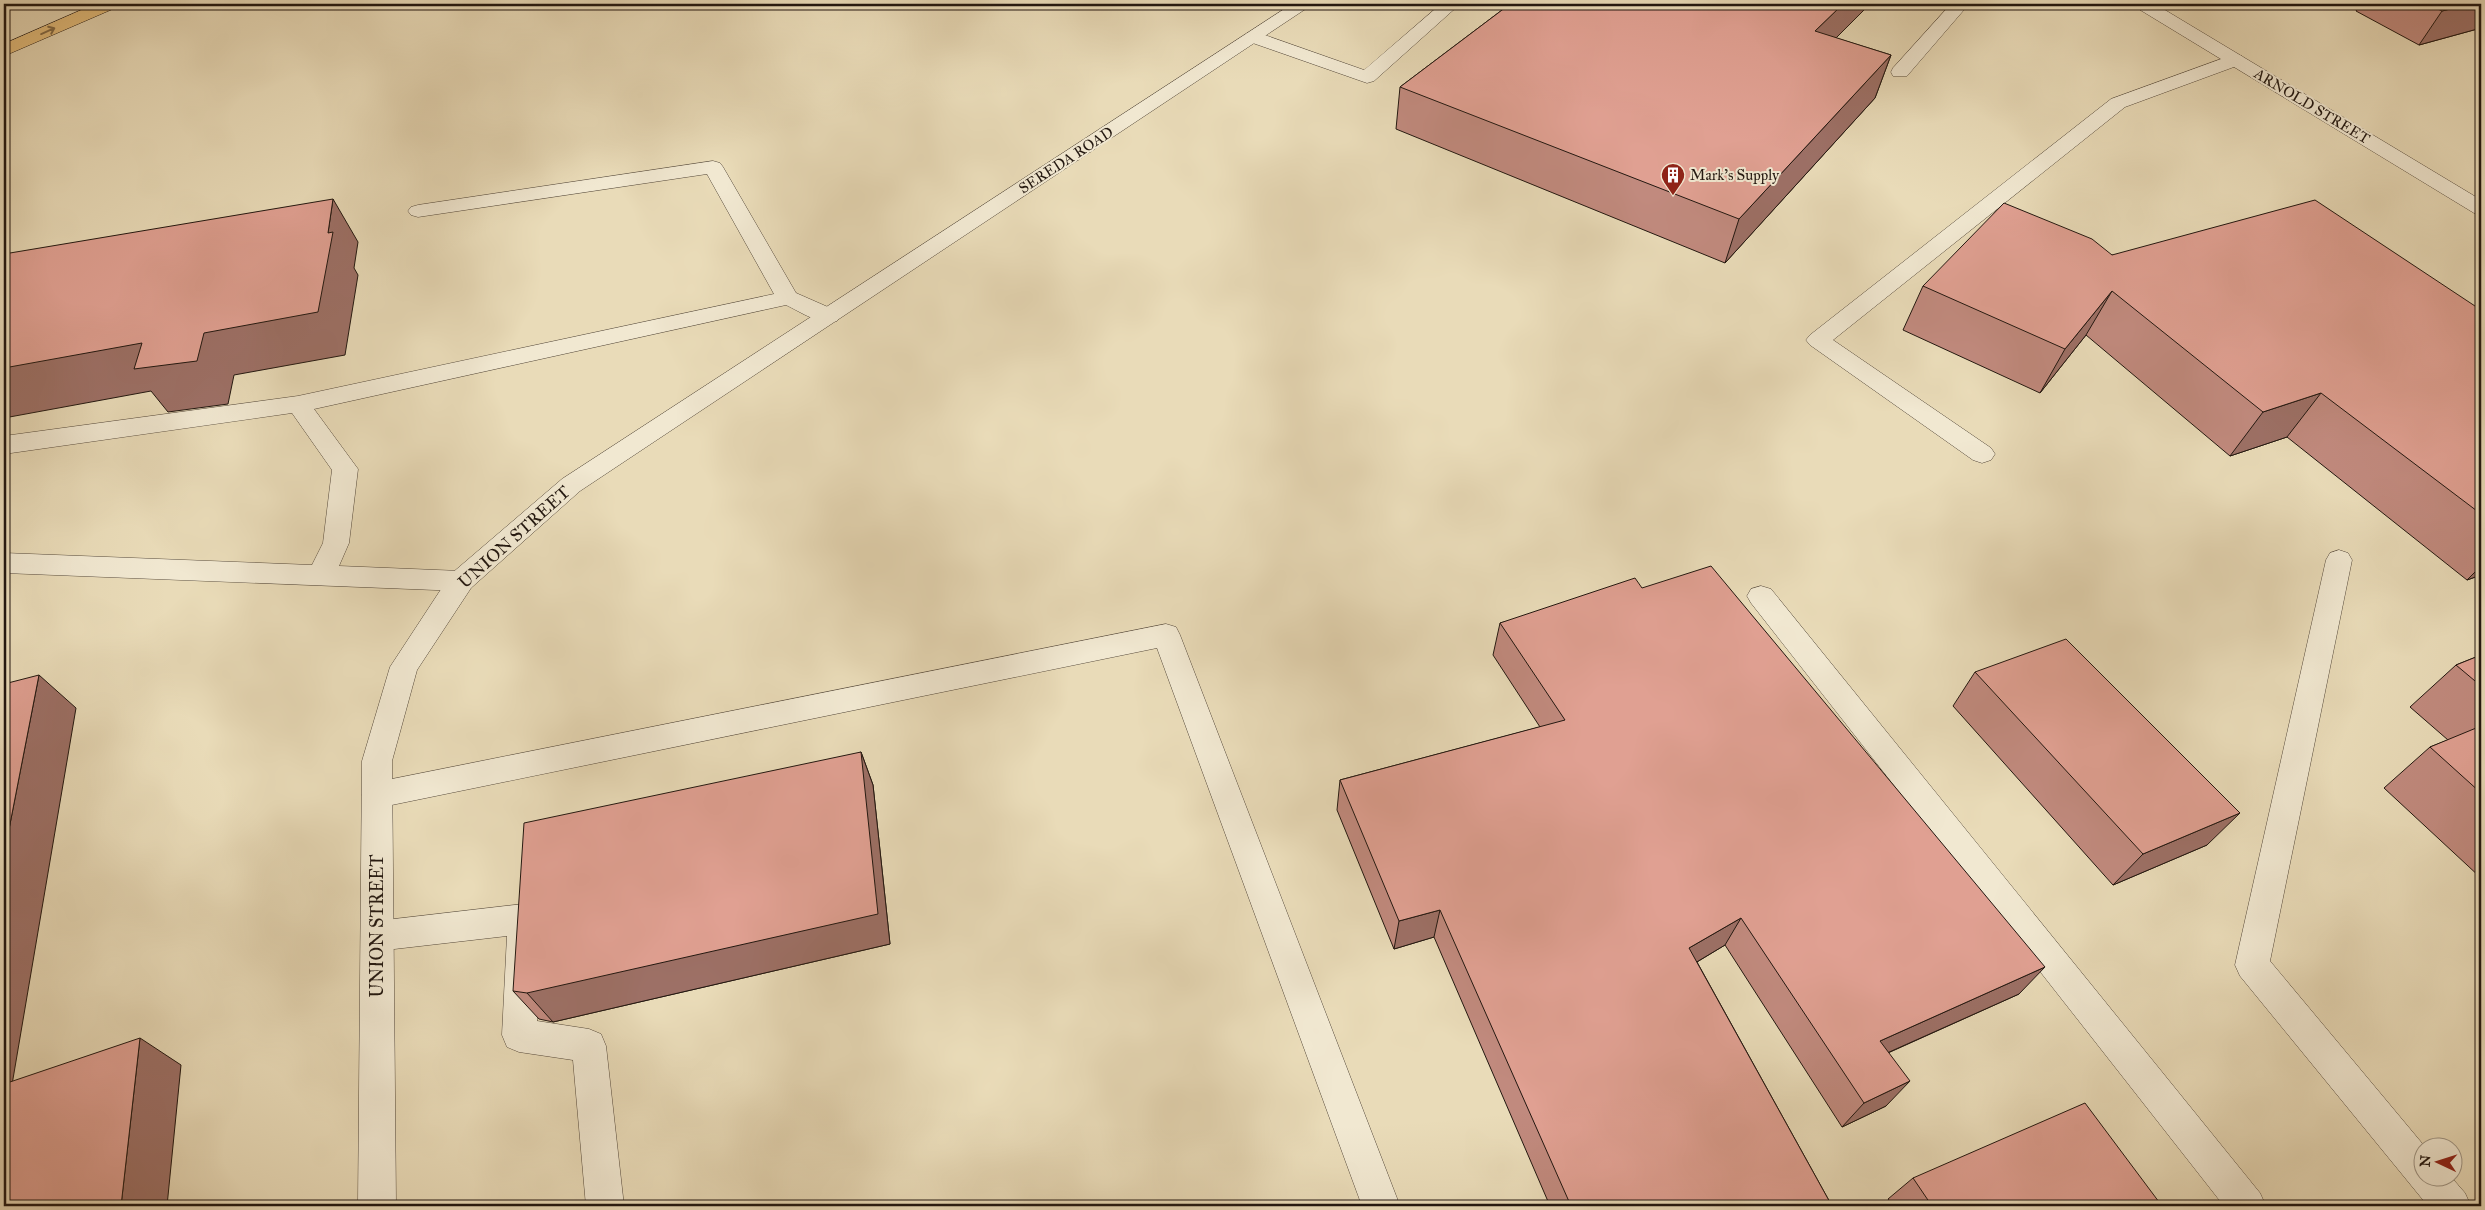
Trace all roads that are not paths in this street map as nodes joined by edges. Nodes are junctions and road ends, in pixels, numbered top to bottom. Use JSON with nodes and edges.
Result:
{"nodes":[{"id":1,"x":109,"y":4,"type":"edge"},
{"id":2,"x":1304,"y":4,"type":"edge"},
{"id":3,"x":1451,"y":4,"type":"edge"},
{"id":4,"x":1960,"y":4,"type":"edge"},
{"id":5,"x":2143,"y":4,"type":"edge"},
{"id":6,"x":1253,"y":38,"type":"junction"},
{"id":7,"x":4,"y":51,"type":"edge"},
{"id":8,"x":2236,"y":60,"type":"junction"},
{"id":9,"x":1900,"y":72,"type":"dead end"},
{"id":10,"x":2481,"y":209,"type":"edge"},
{"id":11,"x":418,"y":211,"type":"dead end"},
{"id":12,"x":788,"y":298,"type":"junction"},
{"id":13,"x":829,"y":316,"type":"junction"},
{"id":14,"x":298,"y":404,"type":"junction"},
{"id":15,"x":4,"y":445,"type":"edge"},
{"id":16,"x":1982,"y":454,"type":"dead end"},
{"id":17,"x":2339,"y":560,"type":"dead end"},
{"id":18,"x":4,"y":563,"type":"edge"},
{"id":19,"x":321,"y":575,"type":"junction"},
{"id":20,"x":461,"y":581,"type":"junction"},
{"id":21,"x":1762,"y":596,"type":"dead end"},
{"id":22,"x":377,"y":795,"type":"junction"},
{"id":23,"x":377,"y":936,"type":"junction"},
{"id":24,"x":2412,"y":1159,"type":"edge"},
{"id":25,"x":2437,"y":1188,"type":"edge"},
{"id":26,"x":377,"y":1206,"type":"edge"},
{"id":27,"x":605,"y":1206,"type":"edge"},
{"id":28,"x":1381,"y":1206,"type":"edge"},
{"id":29,"x":2247,"y":1206,"type":"edge"},
{"id":30,"x":2452,"y":1206,"type":"edge"}],
"edges":[{"from":7,"to":1,"type":"highway","one_way":true},
{"from":2,"to":6,"type":"street","name":"SEREDA ROAD"},
{"from":3,"to":6,"type":"street"},
{"from":4,"to":9,"type":"street"},
{"from":5,"to":8,"type":"street","name":"ARNOLD STREET"},
{"from":6,"to":13,"type":"street","name":"SEREDA ROAD"},
{"from":8,"to":10,"type":"street","name":"ARNOLD STREET"},
{"from":8,"to":16,"type":"street"},
{"from":11,"to":12,"type":"street"},
{"from":12,"to":13,"type":"street"},
{"from":12,"to":14,"type":"street"},
{"from":13,"to":20,"type":"street","name":"UNION STREET"},
{"from":14,"to":15,"type":"street"},
{"from":14,"to":19,"type":"street"},
{"from":17,"to":24,"type":"street"},
{"from":18,"to":19,"type":"street"},
{"from":19,"to":20,"type":"street"},
{"from":20,"to":22,"type":"street","name":"UNION STREET"},
{"from":21,"to":29,"type":"street"},
{"from":22,"to":23,"type":"street","name":"UNION STREET"},
{"from":22,"to":28,"type":"street"},
{"from":23,"to":26,"type":"street","name":"UNION STREET"},
{"from":23,"to":27,"type":"street"},
{"from":25,"to":30,"type":"street"}]}
